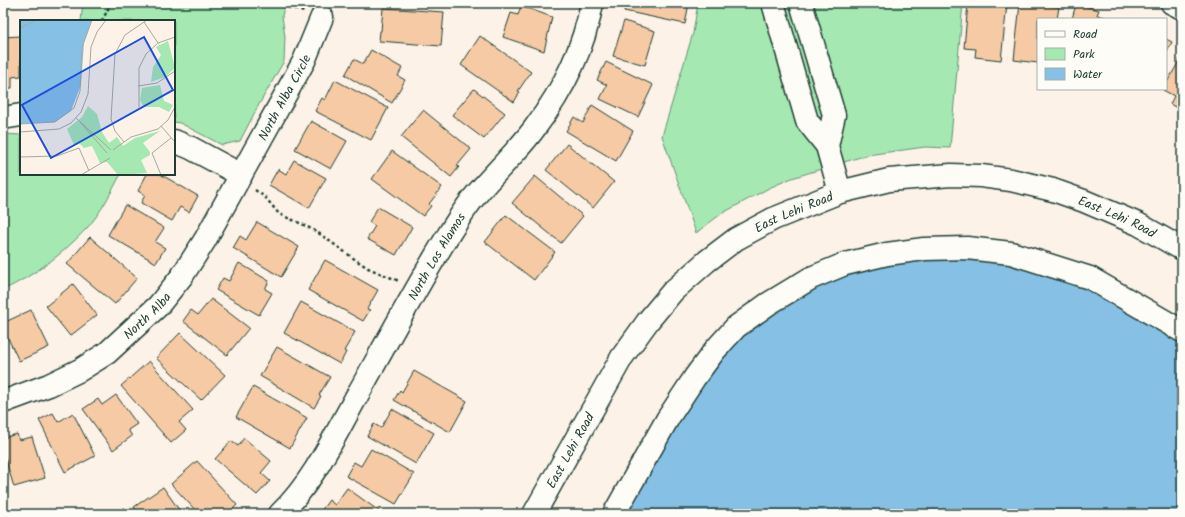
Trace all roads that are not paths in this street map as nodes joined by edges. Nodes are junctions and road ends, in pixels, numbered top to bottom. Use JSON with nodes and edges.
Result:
{"nodes":[{"id":1,"x":592,"y":3,"type":"edge"},
{"id":2,"x":773,"y":3,"type":"edge"},
{"id":3,"x":800,"y":3,"type":"edge"},
{"id":4,"x":1172,"y":3,"type":"edge"},
{"id":5,"x":1182,"y":8,"type":"edge"},
{"id":6,"x":322,"y":17,"type":"road end"},
{"id":7,"x":20,"y":116,"type":"edge"},
{"id":8,"x":3,"y":118,"type":"edge"},
{"id":9,"x":175,"y":141,"type":"edge"},
{"id":10,"x":827,"y":146,"type":"junction"},
{"id":11,"x":240,"y":177,"type":"junction"},
{"id":12,"x":840,"y":192,"type":"junction"},
{"id":13,"x":1182,"y":249,"type":"edge"},
{"id":14,"x":1182,"y":331,"type":"edge"},
{"id":15,"x":3,"y":402,"type":"edge"},
{"id":16,"x":280,"y":514,"type":"edge"},
{"id":17,"x":534,"y":514,"type":"edge"},
{"id":18,"x":614,"y":514,"type":"edge"}],
"edges":[{"from":1,"to":16,"type":"street","name":"North Los Alamos"},
{"from":2,"to":10,"type":"street"},
{"from":3,"to":10,"type":"street"},
{"from":4,"to":5,"type":"street"},
{"from":6,"to":11,"type":"street","name":"North Alba Circle"},
{"from":7,"to":8,"type":"street"},
{"from":9,"to":11,"type":"street"},
{"from":10,"to":12,"type":"street"},
{"from":11,"to":15,"type":"street","name":"North Alba"},
{"from":12,"to":13,"type":"street","name":"East Lehi Road"},
{"from":12,"to":17,"type":"street","name":"East Lehi Road"},
{"from":14,"to":18,"type":"street"}]}
